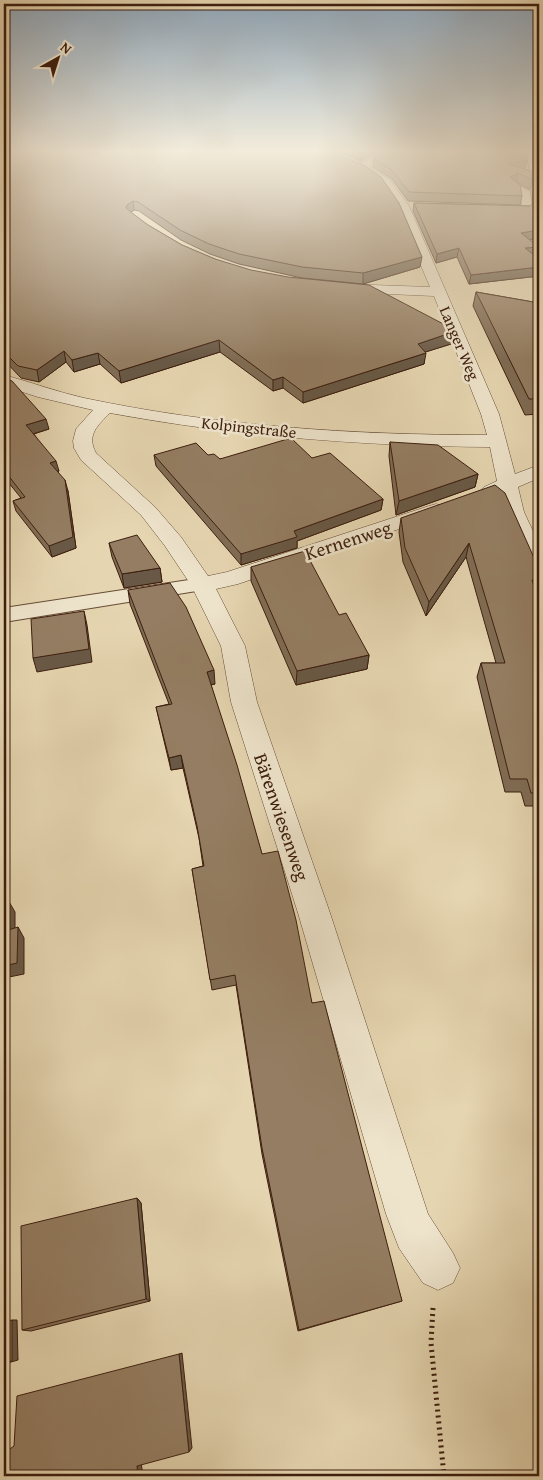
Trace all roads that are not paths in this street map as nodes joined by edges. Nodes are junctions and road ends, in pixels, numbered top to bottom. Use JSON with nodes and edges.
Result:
{"nodes":[{"id":1,"x":415,"y":221,"type":"edge"},
{"id":2,"x":329,"y":286,"type":"edge"},
{"id":3,"x":439,"y":292,"type":"junction"},
{"id":4,"x":4,"y":380,"type":"edge"},
{"id":5,"x":106,"y":407,"type":"junction"},
{"id":6,"x":498,"y":441,"type":"junction"},
{"id":7,"x":539,"y":470,"type":"edge"},
{"id":8,"x":507,"y":485,"type":"junction"},
{"id":9,"x":476,"y":496,"type":"edge"},
{"id":10,"x":451,"y":505,"type":"edge"},
{"id":11,"x":539,"y":568,"type":"edge"},
{"id":12,"x":202,"y":584,"type":"junction"},
{"id":13,"x":4,"y":615,"type":"edge"},
{"id":14,"x":438,"y":1268,"type":"road end"}],
"edges":[{"from":1,"to":3,"type":"street","name":"Langer Weg"},
{"from":2,"to":3,"type":"street"},
{"from":3,"to":6,"type":"street","name":"Langer Weg"},
{"from":4,"to":5,"type":"street","name":"Kolpingstraße"},
{"from":5,"to":6,"type":"street","name":"Kolpingstraße"},
{"from":5,"to":12,"type":"street","name":"Bärenwiesenweg"},
{"from":6,"to":8,"type":"street","name":"Langer Weg"},
{"from":7,"to":8,"type":"street"},
{"from":8,"to":9,"type":"street"},
{"from":8,"to":11,"type":"street","name":"Langer Weg"},
{"from":10,"to":12,"type":"street","name":"Kernenweg"},
{"from":12,"to":13,"type":"lane","name":"Kernenweg"},
{"from":12,"to":14,"type":"street","name":"Bärenwiesenweg"}]}
